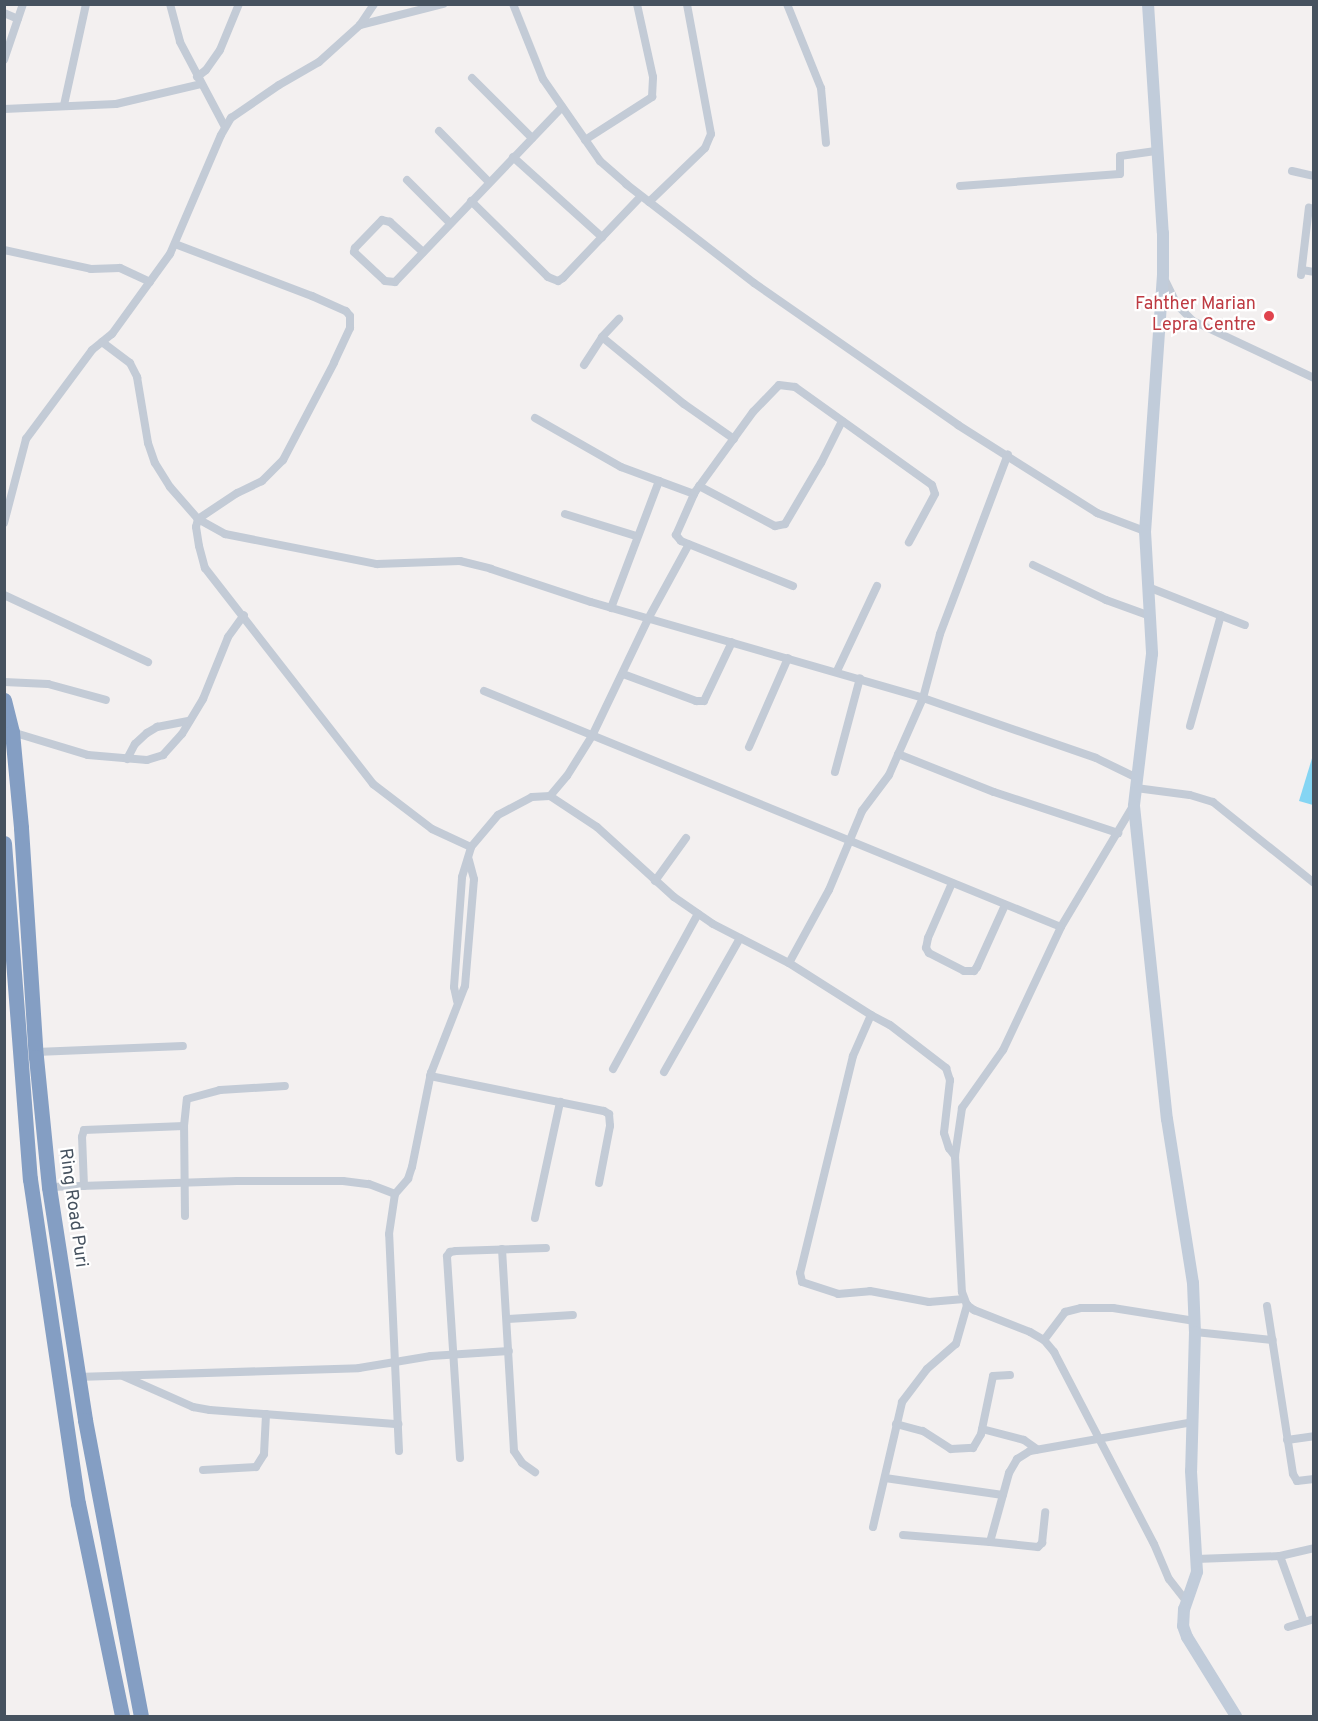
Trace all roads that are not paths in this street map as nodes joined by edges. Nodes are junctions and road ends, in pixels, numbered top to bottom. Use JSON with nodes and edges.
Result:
{"nodes":[{"id":1,"x":24,"y":4,"type":"edge"},
{"id":2,"x":86,"y":4,"type":"edge"},
{"id":3,"x":171,"y":4,"type":"edge"},
{"id":4,"x":239,"y":4,"type":"edge"},
{"id":5,"x":374,"y":4,"type":"edge"},
{"id":6,"x":443,"y":4,"type":"edge"},
{"id":7,"x":513,"y":4,"type":"edge"},
{"id":8,"x":637,"y":4,"type":"edge"},
{"id":9,"x":687,"y":4,"type":"edge"},
{"id":10,"x":788,"y":4,"type":"edge"},
{"id":11,"x":1148,"y":4,"type":"edge"},
{"id":12,"x":4,"y":13,"type":"edge"},
{"id":13,"x":18,"y":19,"type":"junction"},
{"id":14,"x":360,"y":25,"type":"junction"},
{"id":15,"x":4,"y":60,"type":"edge"},
{"id":16,"x":472,"y":78,"type":"dead end"},
{"id":17,"x":199,"y":81,"type":"junction"},
{"id":18,"x":64,"y":105,"type":"junction"},
{"id":19,"x":562,"y":107,"type":"junction"},
{"id":20,"x":4,"y":109,"type":"edge"},
{"id":21,"x":225,"y":127,"type":"junction"},
{"id":22,"x":439,"y":131,"type":"dead end"},
{"id":23,"x":532,"y":138,"type":"junction"},
{"id":24,"x":585,"y":140,"type":"junction"},
{"id":25,"x":825,"y":143,"type":"dead end"},
{"id":26,"x":1156,"y":151,"type":"junction"},
{"id":27,"x":513,"y":158,"type":"junction"},
{"id":28,"x":1292,"y":171,"type":"dead end"},
{"id":29,"x":1314,"y":176,"type":"edge"},
{"id":30,"x":407,"y":180,"type":"dead end"},
{"id":31,"x":489,"y":183,"type":"junction"},
{"id":32,"x":960,"y":186,"type":"dead end"},
{"id":33,"x":641,"y":196,"type":"junction"},
{"id":34,"x":471,"y":201,"type":"junction"},
{"id":35,"x":649,"y":202,"type":"junction"},
{"id":36,"x":1309,"y":207,"type":"dead end"},
{"id":37,"x":450,"y":223,"type":"junction"},
{"id":38,"x":602,"y":237,"type":"junction"},
{"id":39,"x":175,"y":244,"type":"junction"},
{"id":40,"x":4,"y":250,"type":"edge"},
{"id":41,"x":423,"y":252,"type":"junction"},
{"id":42,"x":1314,"y":272,"type":"edge"},
{"id":43,"x":1163,"y":275,"type":"junction"},
{"id":44,"x":150,"y":282,"type":"junction"},
{"id":45,"x":619,"y":319,"type":"dead end"},
{"id":46,"x":602,"y":337,"type":"junction"},
{"id":47,"x":102,"y":342,"type":"junction"},
{"id":48,"x":584,"y":365,"type":"dead end"},
{"id":49,"x":1314,"y":378,"type":"edge"},
{"id":50,"x":535,"y":418,"type":"dead end"},
{"id":51,"x":842,"y":421,"type":"junction"},
{"id":52,"x":734,"y":439,"type":"junction"},
{"id":53,"x":1008,"y":454,"type":"junction"},
{"id":54,"x":659,"y":481,"type":"junction"},
{"id":55,"x":697,"y":490,"type":"junction"},
{"id":56,"x":565,"y":514,"type":"dead end"},
{"id":57,"x":198,"y":519,"type":"junction"},
{"id":58,"x":4,"y":523,"type":"edge"},
{"id":59,"x":1144,"y":531,"type":"junction"},
{"id":60,"x":636,"y":536,"type":"junction"},
{"id":61,"x":909,"y":542,"type":"dead end"},
{"id":62,"x":689,"y":544,"type":"junction"},
{"id":63,"x":1033,"y":565,"type":"dead end"},
{"id":64,"x":793,"y":586,"type":"dead end"},
{"id":65,"x":877,"y":586,"type":"dead end"},
{"id":66,"x":1148,"y":586,"type":"junction"},
{"id":67,"x":4,"y":595,"type":"edge"},
{"id":68,"x":611,"y":608,"type":"junction"},
{"id":69,"x":244,"y":615,"type":"junction"},
{"id":70,"x":1221,"y":615,"type":"junction"},
{"id":71,"x":1150,"y":616,"type":"junction"},
{"id":72,"x":648,"y":619,"type":"junction"},
{"id":73,"x":1245,"y":625,"type":"dead end"},
{"id":74,"x":732,"y":642,"type":"junction"},
{"id":75,"x":788,"y":658,"type":"junction"},
{"id":76,"x":148,"y":662,"type":"dead end"},
{"id":77,"x":837,"y":671,"type":"junction"},
{"id":78,"x":623,"y":674,"type":"junction"},
{"id":79,"x":860,"y":678,"type":"junction"},
{"id":80,"x":4,"y":682,"type":"edge"},
{"id":81,"x":484,"y":691,"type":"dead end"},
{"id":82,"x":923,"y":698,"type":"junction"},
{"id":83,"x":4,"y":699,"type":"edge"},
{"id":84,"x":106,"y":700,"type":"dead end"},
{"id":85,"x":189,"y":721,"type":"junction"},
{"id":86,"x":1190,"y":726,"type":"dead end"},
{"id":87,"x":12,"y":732,"type":"junction"},
{"id":88,"x":592,"y":736,"type":"junction"},
{"id":89,"x":749,"y":747,"type":"dead end"},
{"id":90,"x":898,"y":754,"type":"junction"},
{"id":91,"x":127,"y":759,"type":"junction"},
{"id":92,"x":835,"y":772,"type":"dead end"},
{"id":93,"x":1136,"y":783,"type":"junction"},
{"id":94,"x":550,"y":796,"type":"junction"},
{"id":95,"x":1134,"y":806,"type":"junction"},
{"id":96,"x":1118,"y":833,"type":"junction"},
{"id":97,"x":686,"y":838,"type":"dead end"},
{"id":98,"x":850,"y":842,"type":"junction"},
{"id":99,"x":4,"y":843,"type":"edge"},
{"id":100,"x":471,"y":847,"type":"junction"},
{"id":101,"x":654,"y":881,"type":"junction"},
{"id":102,"x":952,"y":883,"type":"junction"},
{"id":103,"x":1314,"y":884,"type":"edge"},
{"id":104,"x":1005,"y":905,"type":"junction"},
{"id":105,"x":698,"y":914,"type":"junction"},
{"id":106,"x":1060,"y":927,"type":"junction"},
{"id":107,"x":740,"y":938,"type":"junction"},
{"id":108,"x":789,"y":963,"type":"junction"},
{"id":109,"x":871,"y":1015,"type":"junction"},
{"id":110,"x":183,"y":1046,"type":"dead end"},
{"id":111,"x":36,"y":1052,"type":"junction"},
{"id":112,"x":613,"y":1069,"type":"dead end"},
{"id":113,"x":664,"y":1072,"type":"dead end"},
{"id":114,"x":430,"y":1076,"type":"junction"},
{"id":115,"x":285,"y":1086,"type":"dead end"},
{"id":116,"x":560,"y":1102,"type":"junction"},
{"id":117,"x":184,"y":1126,"type":"junction"},
{"id":118,"x":955,"y":1156,"type":"junction"},
{"id":119,"x":184,"y":1183,"type":"junction"},
{"id":120,"x":599,"y":1183,"type":"dead end"},
{"id":121,"x":84,"y":1186,"type":"junction"},
{"id":122,"x":49,"y":1187,"type":"junction"},
{"id":123,"x":395,"y":1194,"type":"junction"},
{"id":124,"x":185,"y":1216,"type":"dead end"},
{"id":125,"x":535,"y":1218,"type":"dead end"},
{"id":126,"x":546,"y":1248,"type":"dead end"},
{"id":127,"x":502,"y":1249,"type":"junction"},
{"id":128,"x":966,"y":1302,"type":"junction"},
{"id":129,"x":1267,"y":1306,"type":"dead end"},
{"id":130,"x":573,"y":1316,"type":"dead end"},
{"id":131,"x":507,"y":1319,"type":"junction"},
{"id":132,"x":1195,"y":1326,"type":"junction"},
{"id":133,"x":1044,"y":1340,"type":"junction"},
{"id":134,"x":1272,"y":1341,"type":"junction"},
{"id":135,"x":509,"y":1352,"type":"junction"},
{"id":136,"x":454,"y":1355,"type":"junction"},
{"id":137,"x":394,"y":1363,"type":"junction"},
{"id":138,"x":120,"y":1375,"type":"junction"},
{"id":139,"x":1010,"y":1375,"type":"dead end"},
{"id":140,"x":77,"y":1377,"type":"junction"},
{"id":141,"x":266,"y":1414,"type":"junction"},
{"id":142,"x":1192,"y":1422,"type":"junction"},
{"id":143,"x":398,"y":1424,"type":"junction"},
{"id":144,"x":896,"y":1424,"type":"junction"},
{"id":145,"x":982,"y":1429,"type":"junction"},
{"id":146,"x":1314,"y":1436,"type":"edge"},
{"id":147,"x":1099,"y":1437,"type":"junction"},
{"id":148,"x":1287,"y":1440,"type":"junction"},
{"id":149,"x":1036,"y":1449,"type":"junction"},
{"id":150,"x":399,"y":1451,"type":"dead end"},
{"id":151,"x":460,"y":1458,"type":"dead end"},
{"id":152,"x":204,"y":1470,"type":"dead end"},
{"id":153,"x":535,"y":1472,"type":"dead end"},
{"id":154,"x":885,"y":1478,"type":"junction"},
{"id":155,"x":1314,"y":1479,"type":"edge"},
{"id":156,"x":1003,"y":1495,"type":"junction"},
{"id":157,"x":1045,"y":1512,"type":"dead end"},
{"id":158,"x":873,"y":1527,"type":"dead end"},
{"id":159,"x":903,"y":1535,"type":"dead end"},
{"id":160,"x":990,"y":1542,"type":"junction"},
{"id":161,"x":1314,"y":1548,"type":"edge"},
{"id":162,"x":1280,"y":1556,"type":"junction"},
{"id":163,"x":1196,"y":1558,"type":"junction"},
{"id":164,"x":1187,"y":1602,"type":"junction"},
{"id":165,"x":1314,"y":1619,"type":"edge"},
{"id":166,"x":1304,"y":1622,"type":"junction"},
{"id":167,"x":1288,"y":1627,"type":"dead end"},
{"id":168,"x":122,"y":1716,"type":"edge"},
{"id":169,"x":141,"y":1716,"type":"edge"},
{"id":170,"x":1236,"y":1716,"type":"edge"}],
"edges":[{"from":1,"to":13,"type":"street"},
{"from":2,"to":18,"type":"street"},
{"from":3,"to":17,"type":"street"},
{"from":4,"to":17,"type":"street"},
{"from":5,"to":14,"type":"street"},
{"from":6,"to":14,"type":"street"},
{"from":7,"to":19,"type":"street"},
{"from":8,"to":24,"type":"street"},
{"from":9,"to":35,"type":"street"},
{"from":10,"to":25,"type":"street"},
{"from":11,"to":26,"type":"street"},
{"from":12,"to":13,"type":"street"},
{"from":13,"to":15,"type":"street"},
{"from":14,"to":21,"type":"street"},
{"from":16,"to":23,"type":"street"},
{"from":17,"to":18,"type":"street"},
{"from":17,"to":21,"type":"street"},
{"from":18,"to":20,"type":"street"},
{"from":19,"to":23,"type":"street"},
{"from":19,"to":24,"type":"street"},
{"from":21,"to":39,"type":"street"},
{"from":22,"to":31,"type":"street"},
{"from":23,"to":27,"type":"street"},
{"from":24,"to":33,"type":"street"},
{"from":26,"to":32,"type":"street"},
{"from":26,"to":43,"type":"street"},
{"from":27,"to":31,"type":"street"},
{"from":27,"to":38,"type":"street"},
{"from":28,"to":29,"type":"street"},
{"from":30,"to":37,"type":"street"},
{"from":31,"to":34,"type":"street"},
{"from":33,"to":35,"type":"street"},
{"from":33,"to":38,"type":"street"},
{"from":34,"to":37,"type":"street"},
{"from":34,"to":38,"type":"street"},
{"from":35,"to":53,"type":"street"},
{"from":36,"to":42,"type":"street"},
{"from":37,"to":41,"type":"street"},
{"from":39,"to":44,"type":"street"},
{"from":39,"to":57,"type":"street"},
{"from":40,"to":44,"type":"street"},
{"from":41,"to":41,"type":"street"},
{"from":43,"to":49,"type":"street"},
{"from":43,"to":59,"type":"street"},
{"from":44,"to":47,"type":"street"},
{"from":45,"to":46,"type":"street"},
{"from":46,"to":48,"type":"street"},
{"from":46,"to":52,"type":"street"},
{"from":47,"to":57,"type":"street"},
{"from":47,"to":58,"type":"street"},
{"from":50,"to":54,"type":"street"},
{"from":51,"to":52,"type":"street"},
{"from":51,"to":55,"type":"street"},
{"from":51,"to":61,"type":"street"},
{"from":52,"to":55,"type":"street"},
{"from":53,"to":59,"type":"street"},
{"from":53,"to":82,"type":"street"},
{"from":54,"to":55,"type":"street"},
{"from":54,"to":60,"type":"street"},
{"from":55,"to":62,"type":"street"},
{"from":56,"to":60,"type":"street"},
{"from":57,"to":68,"type":"street"},
{"from":57,"to":69,"type":"street"},
{"from":59,"to":66,"type":"street"},
{"from":60,"to":68,"type":"street"},
{"from":62,"to":64,"type":"street"},
{"from":62,"to":72,"type":"street"},
{"from":63,"to":71,"type":"street"},
{"from":65,"to":77,"type":"street"},
{"from":66,"to":70,"type":"street"},
{"from":66,"to":71,"type":"street"},
{"from":67,"to":76,"type":"street"},
{"from":68,"to":72,"type":"street"},
{"from":69,"to":85,"type":"street"},
{"from":69,"to":100,"type":"street"},
{"from":70,"to":73,"type":"street"},
{"from":70,"to":86,"type":"street"},
{"from":71,"to":93,"type":"street"},
{"from":72,"to":74,"type":"street"},
{"from":72,"to":78,"type":"street"},
{"from":74,"to":75,"type":"street"},
{"from":74,"to":78,"type":"street"},
{"from":75,"to":77,"type":"street"},
{"from":75,"to":89,"type":"street"},
{"from":77,"to":79,"type":"street"},
{"from":78,"to":88,"type":"street"},
{"from":79,"to":82,"type":"street"},
{"from":79,"to":92,"type":"street"},
{"from":80,"to":84,"type":"street"},
{"from":81,"to":88,"type":"street"},
{"from":82,"to":90,"type":"street"},
{"from":82,"to":93,"type":"street"},
{"from":83,"to":87,"type":"highway","name":"Ring Road Puri"},
{"from":85,"to":91,"type":"street"},
{"from":85,"to":91,"type":"street"},
{"from":87,"to":91,"type":"street"},
{"from":87,"to":111,"type":"highway","name":"Ring Road Puri"},
{"from":88,"to":94,"type":"street"},
{"from":88,"to":98,"type":"street"},
{"from":90,"to":96,"type":"street"},
{"from":90,"to":98,"type":"street"},
{"from":93,"to":95,"type":"street"},
{"from":93,"to":103,"type":"street"},
{"from":94,"to":100,"type":"street"},
{"from":94,"to":101,"type":"street"},
{"from":95,"to":96,"type":"street"},
{"from":95,"to":132,"type":"street"},
{"from":96,"to":106,"type":"street"},
{"from":97,"to":101,"type":"street"},
{"from":98,"to":102,"type":"street"},
{"from":98,"to":108,"type":"street"},
{"from":99,"to":168,"type":"highway","name":"Ring Road Puri"},
{"from":100,"to":114,"type":"street"},
{"from":101,"to":105,"type":"street"},
{"from":102,"to":104,"type":"street"},
{"from":102,"to":104,"type":"street"},
{"from":104,"to":106,"type":"street"},
{"from":105,"to":107,"type":"street"},
{"from":105,"to":112,"type":"street"},
{"from":106,"to":118,"type":"street"},
{"from":107,"to":108,"type":"street"},
{"from":107,"to":113,"type":"street"},
{"from":108,"to":109,"type":"street"},
{"from":109,"to":118,"type":"street"},
{"from":109,"to":128,"type":"street"},
{"from":110,"to":111,"type":"street"},
{"from":111,"to":122,"type":"highway","name":"Ring Road Puri"},
{"from":114,"to":116,"type":"street"},
{"from":114,"to":123,"type":"street"},
{"from":115,"to":117,"type":"street"},
{"from":116,"to":120,"type":"street"},
{"from":116,"to":125,"type":"street"},
{"from":117,"to":119,"type":"street"},
{"from":117,"to":121,"type":"street"},
{"from":118,"to":128,"type":"street"},
{"from":119,"to":121,"type":"street"},
{"from":119,"to":123,"type":"street"},
{"from":119,"to":124,"type":"street"},
{"from":121,"to":122,"type":"street"},
{"from":122,"to":140,"type":"highway","name":"Ring Road Puri"},
{"from":123,"to":137,"type":"street"},
{"from":126,"to":127,"type":"street"},
{"from":127,"to":131,"type":"street"},
{"from":127,"to":136,"type":"street"},
{"from":128,"to":133,"type":"street"},
{"from":128,"to":144,"type":"street"},
{"from":129,"to":134,"type":"street"},
{"from":130,"to":131,"type":"street"},
{"from":131,"to":135,"type":"street"},
{"from":132,"to":133,"type":"street"},
{"from":132,"to":134,"type":"street"},
{"from":132,"to":142,"type":"street"},
{"from":133,"to":147,"type":"street"},
{"from":134,"to":148,"type":"street"},
{"from":135,"to":136,"type":"street"},
{"from":135,"to":153,"type":"street"},
{"from":136,"to":137,"type":"street"},
{"from":136,"to":151,"type":"street"},
{"from":137,"to":138,"type":"street"},
{"from":137,"to":143,"type":"street"},
{"from":138,"to":140,"type":"street"},
{"from":138,"to":141,"type":"street"},
{"from":139,"to":145,"type":"street"},
{"from":140,"to":169,"type":"highway","name":"Ring Road Puri"},
{"from":141,"to":143,"type":"street"},
{"from":141,"to":152,"type":"street"},
{"from":142,"to":147,"type":"street"},
{"from":142,"to":163,"type":"street"},
{"from":143,"to":150,"type":"street"},
{"from":144,"to":145,"type":"street"},
{"from":144,"to":154,"type":"street"},
{"from":145,"to":149,"type":"street"},
{"from":146,"to":148,"type":"street"},
{"from":147,"to":149,"type":"street"},
{"from":147,"to":164,"type":"street"},
{"from":148,"to":155,"type":"street"},
{"from":149,"to":156,"type":"street"},
{"from":154,"to":156,"type":"street"},
{"from":154,"to":158,"type":"street"},
{"from":156,"to":160,"type":"street"},
{"from":157,"to":160,"type":"street"},
{"from":159,"to":160,"type":"street"},
{"from":161,"to":162,"type":"street"},
{"from":162,"to":163,"type":"street"},
{"from":162,"to":166,"type":"street"},
{"from":163,"to":164,"type":"street"},
{"from":164,"to":170,"type":"street"},
{"from":165,"to":166,"type":"street"},
{"from":166,"to":167,"type":"street"}]}
